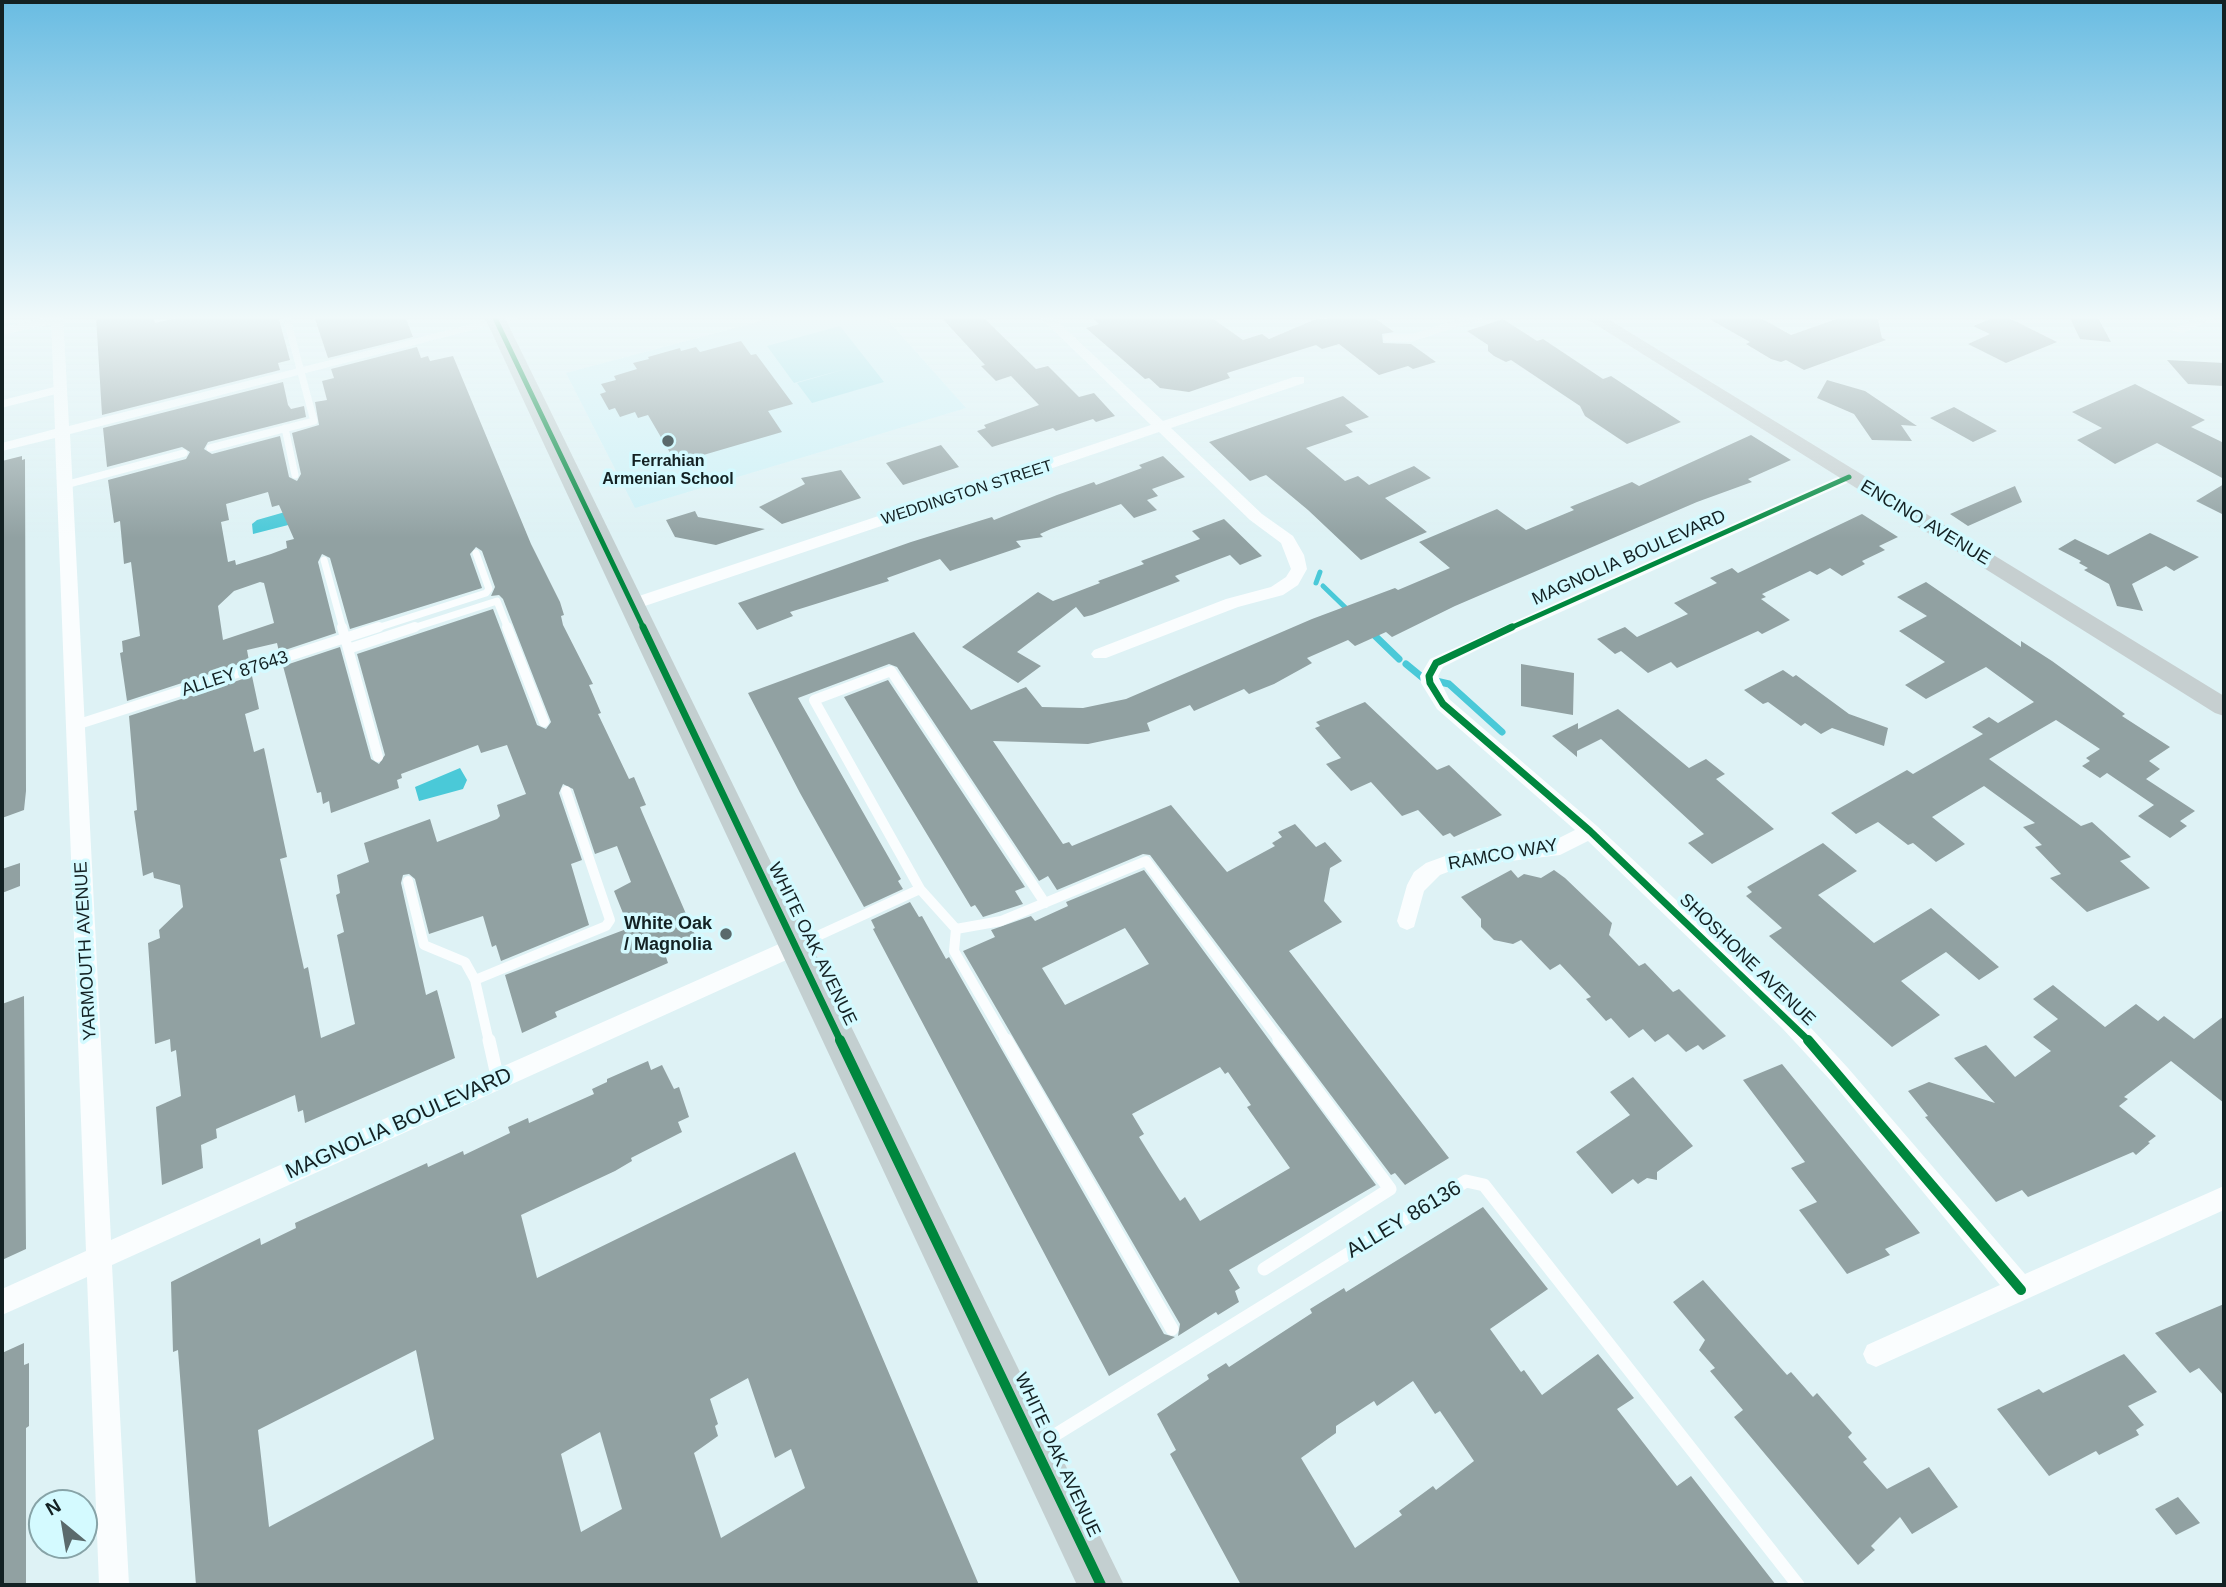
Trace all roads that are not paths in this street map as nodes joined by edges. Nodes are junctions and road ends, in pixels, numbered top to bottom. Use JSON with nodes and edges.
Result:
{"nodes":[{"id":1,"x":61,"y":390,"type":"joint"},
{"id":2,"x":226,"y":390,"type":"edge"},
{"id":3,"x":307,"y":390,"type":"edge"},
{"id":4,"x":537,"y":390,"type":"edge"},
{"id":5,"x":1123,"y":390,"type":"edge"},
{"id":6,"x":1270,"y":390,"type":"edge"},
{"id":7,"x":1710,"y":390,"type":"edge"},
{"id":8,"x":2,"y":404,"type":"edge"},
{"id":9,"x":285,"y":428,"type":"junction"},
{"id":10,"x":1163,"y":428,"type":"junction"},
{"id":11,"x":62,"y":431,"type":"junction"},
{"id":12,"x":2,"y":447,"type":"edge"},
{"id":13,"x":210,"y":448,"type":"dead end"},
{"id":14,"x":184,"y":453,"type":"dead end"},
{"id":15,"x":295,"y":475,"type":"dead end"},
{"id":16,"x":1849,"y":477,"type":"junction"},
{"id":17,"x":65,"y":485,"type":"junction"},
{"id":18,"x":477,"y":553,"type":"dead end"},
{"id":19,"x":324,"y":559,"type":"dead end"},
{"id":20,"x":633,"y":604,"type":"junction"},
{"id":21,"x":346,"y":638,"type":"junction"},
{"id":22,"x":351,"y":649,"type":"junction"},
{"id":23,"x":1100,"y":654,"type":"dead end"},
{"id":24,"x":1429,"y":676,"type":"joint"},
{"id":25,"x":2224,"y":707,"type":"edge"},
{"id":26,"x":544,"y":722,"type":"dead end"},
{"id":27,"x":76,"y":726,"type":"junction"},
{"id":28,"x":378,"y":757,"type":"dead end"},
{"id":29,"x":566,"y":791,"type":"dead end"},
{"id":30,"x":1590,"y":831,"type":"junction"},
{"id":31,"x":408,"y":881,"type":"dead end"},
{"id":32,"x":920,"y":889,"type":"junction"},
{"id":33,"x":1045,"y":903,"type":"junction"},
{"id":34,"x":1407,"y":921,"type":"dead end"},
{"id":35,"x":956,"y":929,"type":"junction"},
{"id":36,"x":796,"y":946,"type":"junction"},
{"id":37,"x":475,"y":980,"type":"junction"},
{"id":38,"x":498,"y":1080,"type":"junction"},
{"id":39,"x":2224,"y":1198,"type":"edge"},
{"id":40,"x":99,"y":1259,"type":"junction"},
{"id":41,"x":1265,"y":1269,"type":"dead end"},
{"id":42,"x":2021,"y":1290,"type":"junction"},
{"id":43,"x":2,"y":1302,"type":"edge"},
{"id":44,"x":1172,"y":1329,"type":"dead end"},
{"id":45,"x":1876,"y":1354,"type":"dead end"},
{"id":46,"x":1036,"y":1447,"type":"junction"},
{"id":47,"x":1098,"y":1584,"type":"edge"},
{"id":48,"x":114,"y":1585,"type":"edge"},
{"id":49,"x":1798,"y":1585,"type":"edge"}],
"edges":[{"from":1,"to":8,"type":"lane"},
{"from":1,"to":11,"type":"street","name":"YARMOUTH AVENUE"},
{"from":2,"to":11,"type":"street"},
{"from":3,"to":9,"type":"lane"},
{"from":4,"to":20,"type":"main road","name":"WHITE OAK AVENUE"},
{"from":5,"to":10,"type":"street"},
{"from":6,"to":10,"type":"street","name":"WEDDINGTON STREET"},
{"from":7,"to":16,"type":"street","name":"ENCINO AVENUE"},
{"from":9,"to":13,"type":"lane"},
{"from":9,"to":15,"type":"lane"},
{"from":10,"to":20,"type":"street","name":"WEDDINGTON STREET"},
{"from":10,"to":23,"type":"street"},
{"from":11,"to":12,"type":"street"},
{"from":11,"to":17,"type":"street","name":"YARMOUTH AVENUE"},
{"from":14,"to":17,"type":"lane"},
{"from":16,"to":24,"type":"street","name":"MAGNOLIA BOULEVARD"},
{"from":16,"to":25,"type":"street","name":"ENCINO AVENUE"},
{"from":17,"to":27,"type":"street","name":"YARMOUTH AVENUE"},
{"from":18,"to":21,"type":"lane","name":"ALLEY 87643"},
{"from":19,"to":21,"type":"lane"},
{"from":20,"to":36,"type":"main road","name":"WHITE OAK AVENUE"},
{"from":21,"to":22,"type":"lane"},
{"from":21,"to":27,"type":"lane","name":"ALLEY 87643"},
{"from":22,"to":26,"type":"lane"},
{"from":22,"to":28,"type":"lane"},
{"from":24,"to":30,"type":"street","name":"SHOSHONE AVENUE"},
{"from":27,"to":40,"type":"street","name":"YARMOUTH AVENUE"},
{"from":29,"to":37,"type":"lane"},
{"from":30,"to":34,"type":"street","name":"RAMCO WAY"},
{"from":30,"to":42,"type":"street","name":"SHOSHONE AVENUE"},
{"from":31,"to":37,"type":"lane"},
{"from":32,"to":33,"type":"lane"},
{"from":32,"to":35,"type":"lane"},
{"from":32,"to":36,"type":"lane"},
{"from":33,"to":35,"type":"lane"},
{"from":33,"to":41,"type":"lane"},
{"from":35,"to":44,"type":"lane"},
{"from":36,"to":38,"type":"street","name":"MAGNOLIA BOULEVARD"},
{"from":36,"to":46,"type":"main road","name":"WHITE OAK AVENUE"},
{"from":37,"to":38,"type":"lane"},
{"from":38,"to":40,"type":"street","name":"MAGNOLIA BOULEVARD"},
{"from":39,"to":42,"type":"street"},
{"from":40,"to":43,"type":"street","name":"MAGNOLIA BOULEVARD"},
{"from":40,"to":48,"type":"street","name":"YARMOUTH AVENUE"},
{"from":42,"to":45,"type":"street"},
{"from":46,"to":47,"type":"main road","name":"WHITE OAK AVENUE"},
{"from":46,"to":49,"type":"lane","name":"ALLEY 86136"}]}
